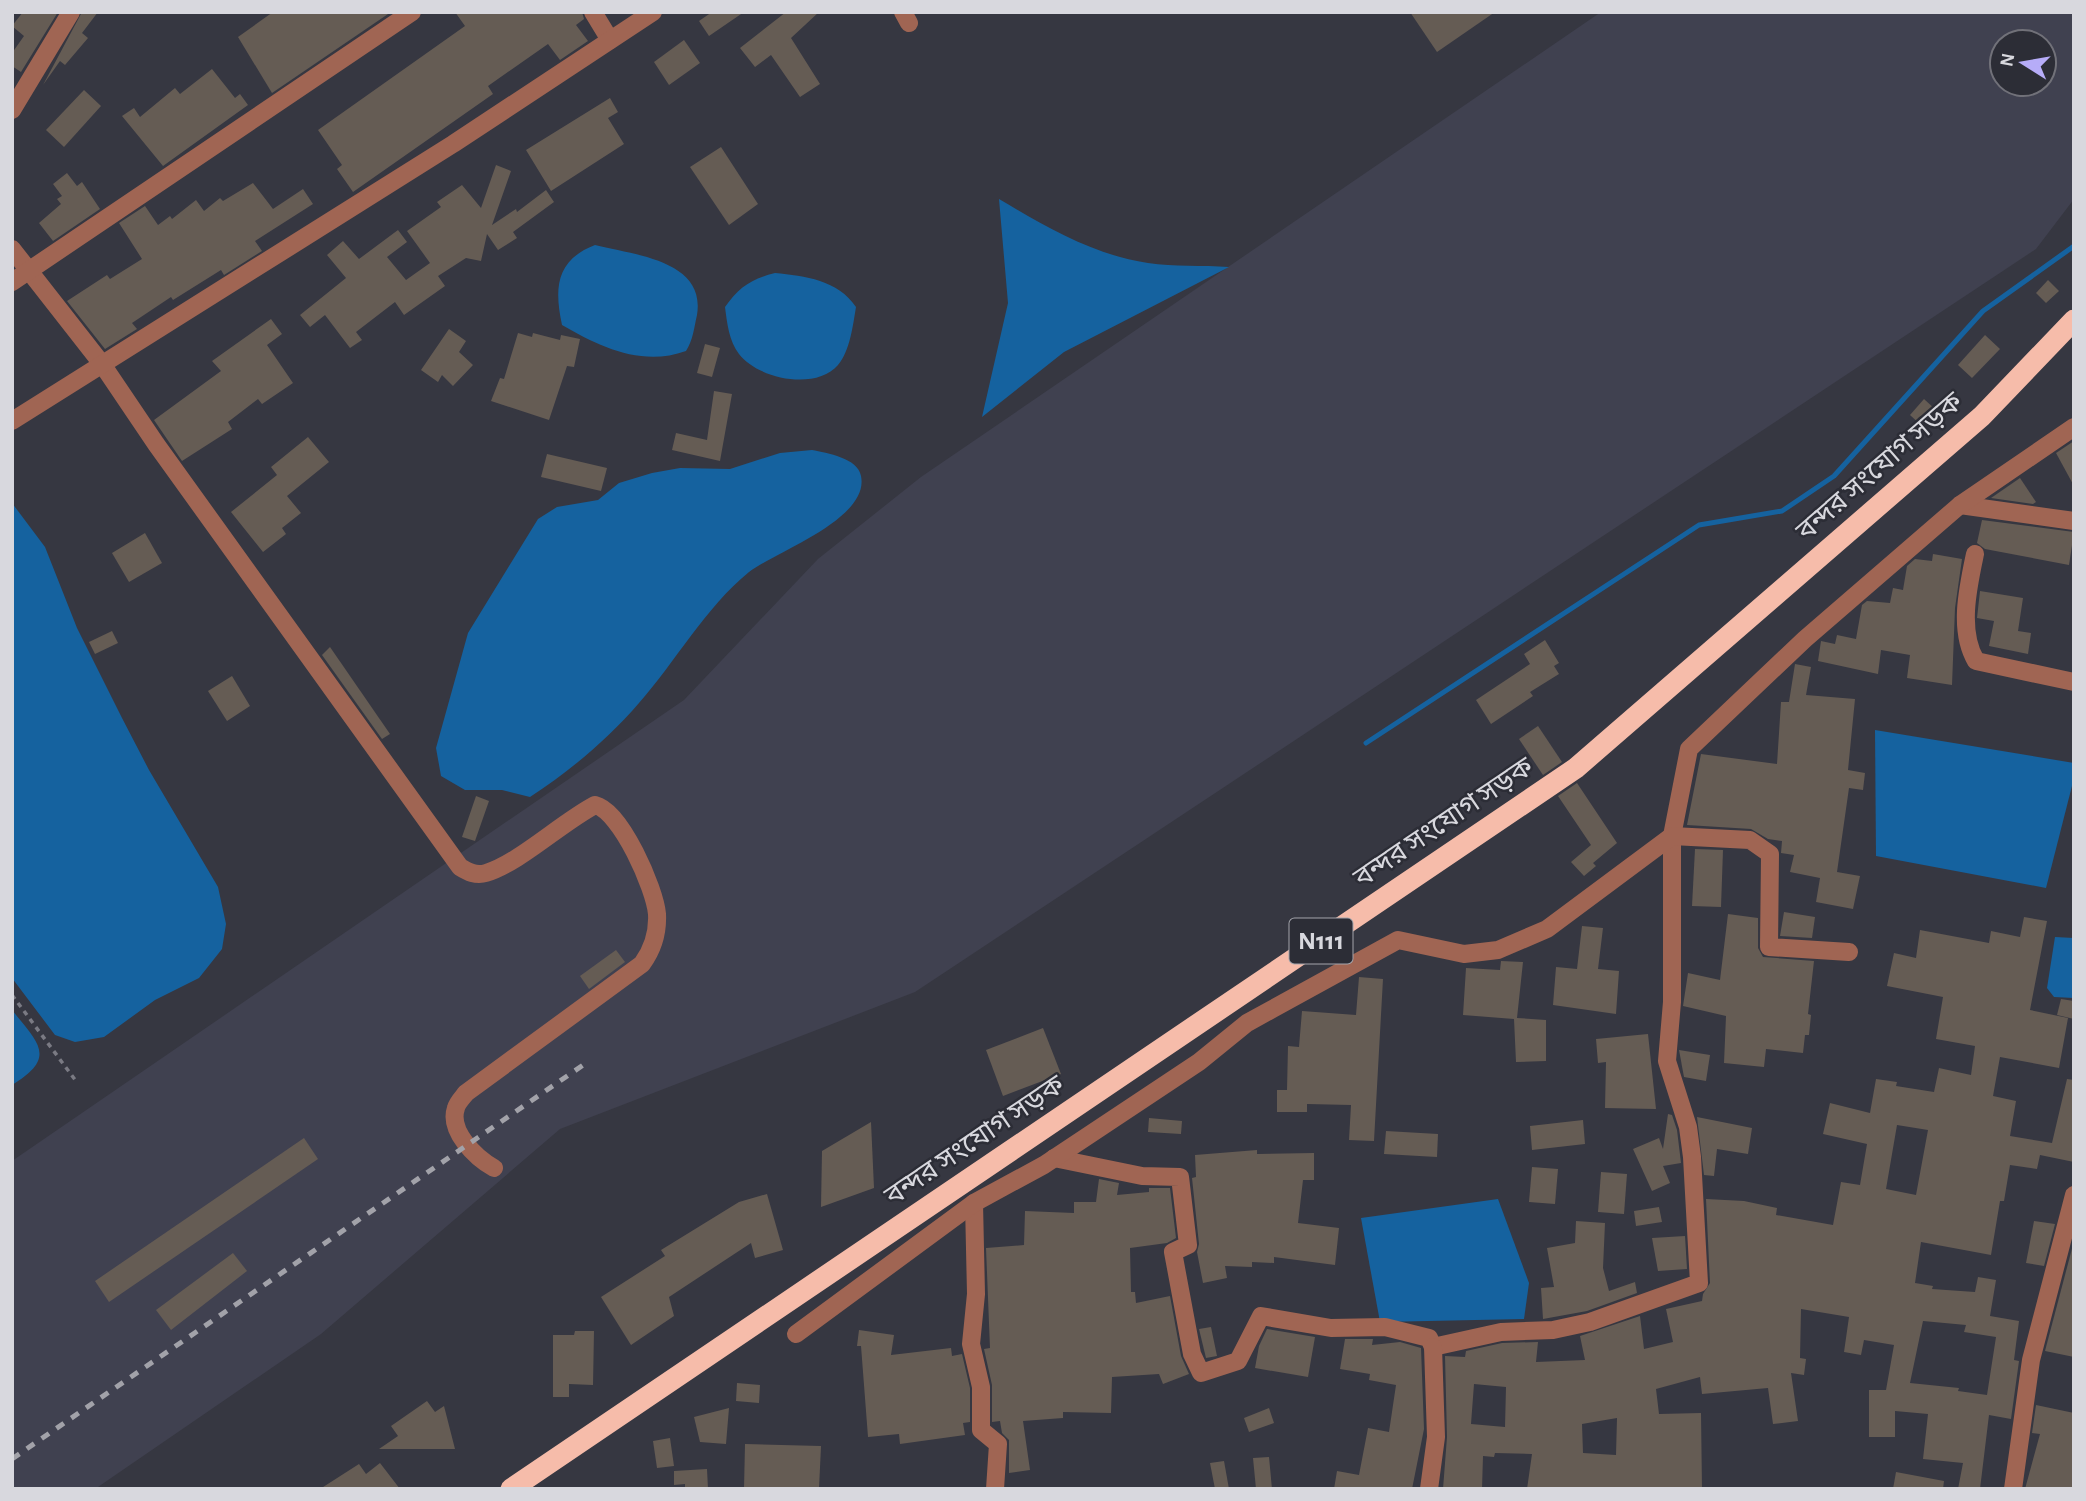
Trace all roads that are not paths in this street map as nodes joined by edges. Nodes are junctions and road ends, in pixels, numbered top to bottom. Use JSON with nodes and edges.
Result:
{"nodes":[{"id":1,"x":71,"y":12,"type":"edge"},
{"id":2,"x":412,"y":12,"type":"edge"},
{"id":3,"x":593,"y":12,"type":"edge"},
{"id":4,"x":653,"y":12,"type":"edge"},
{"id":5,"x":610,"y":40,"type":"junction"},
{"id":6,"x":12,"y":110,"type":"edge"},
{"id":7,"x":12,"y":250,"type":"edge"},
{"id":8,"x":30,"y":270,"type":"junction"},
{"id":9,"x":12,"y":282,"type":"edge"},
{"id":10,"x":2074,"y":320,"type":"edge"},
{"id":11,"x":102,"y":364,"type":"junction"},
{"id":12,"x":12,"y":421,"type":"edge"},
{"id":13,"x":2074,"y":427,"type":"edge"},
{"id":14,"x":1960,"y":505,"type":"junction"},
{"id":15,"x":2074,"y":521,"type":"edge"},
{"id":16,"x":1975,"y":554,"type":"dead end"},
{"id":17,"x":2074,"y":682,"type":"edge"},
{"id":18,"x":1672,"y":836,"type":"junction"},
{"id":19,"x":1849,"y":952,"type":"dead end"},
{"id":20,"x":1054,"y":1158,"type":"junction"},
{"id":21,"x":494,"y":1168,"type":"dead end"},
{"id":22,"x":2074,"y":1195,"type":"edge"},
{"id":23,"x":974,"y":1203,"type":"junction"},
{"id":24,"x":796,"y":1334,"type":"dead end"},
{"id":25,"x":1433,"y":1347,"type":"junction"},
{"id":26,"x":511,"y":1489,"type":"edge"},
{"id":27,"x":995,"y":1489,"type":"edge"},
{"id":28,"x":1429,"y":1489,"type":"edge"},
{"id":29,"x":2013,"y":1489,"type":"edge"}],
"edges":[{"from":1,"to":6,"type":"street"},
{"from":2,"to":8,"type":"street"},
{"from":3,"to":5,"type":"street"},
{"from":4,"to":5,"type":"street"},
{"from":5,"to":11,"type":"street"},
{"from":7,"to":8,"type":"street"},
{"from":8,"to":9,"type":"street"},
{"from":8,"to":11,"type":"street"},
{"from":10,"to":26,"type":"highway","name":"বন্দর সংযোগ সড়ক","number":"N111"},
{"from":11,"to":12,"type":"street"},
{"from":11,"to":21,"type":"street"},
{"from":13,"to":14,"type":"street"},
{"from":14,"to":15,"type":"street"},
{"from":14,"to":18,"type":"street"},
{"from":16,"to":17,"type":"street"},
{"from":18,"to":19,"type":"street"},
{"from":18,"to":20,"type":"street"},
{"from":18,"to":25,"type":"street"},
{"from":20,"to":23,"type":"street"},
{"from":20,"to":25,"type":"street"},
{"from":22,"to":29,"type":"street"},
{"from":23,"to":24,"type":"street"},
{"from":23,"to":27,"type":"street"},
{"from":25,"to":28,"type":"street"}]}
